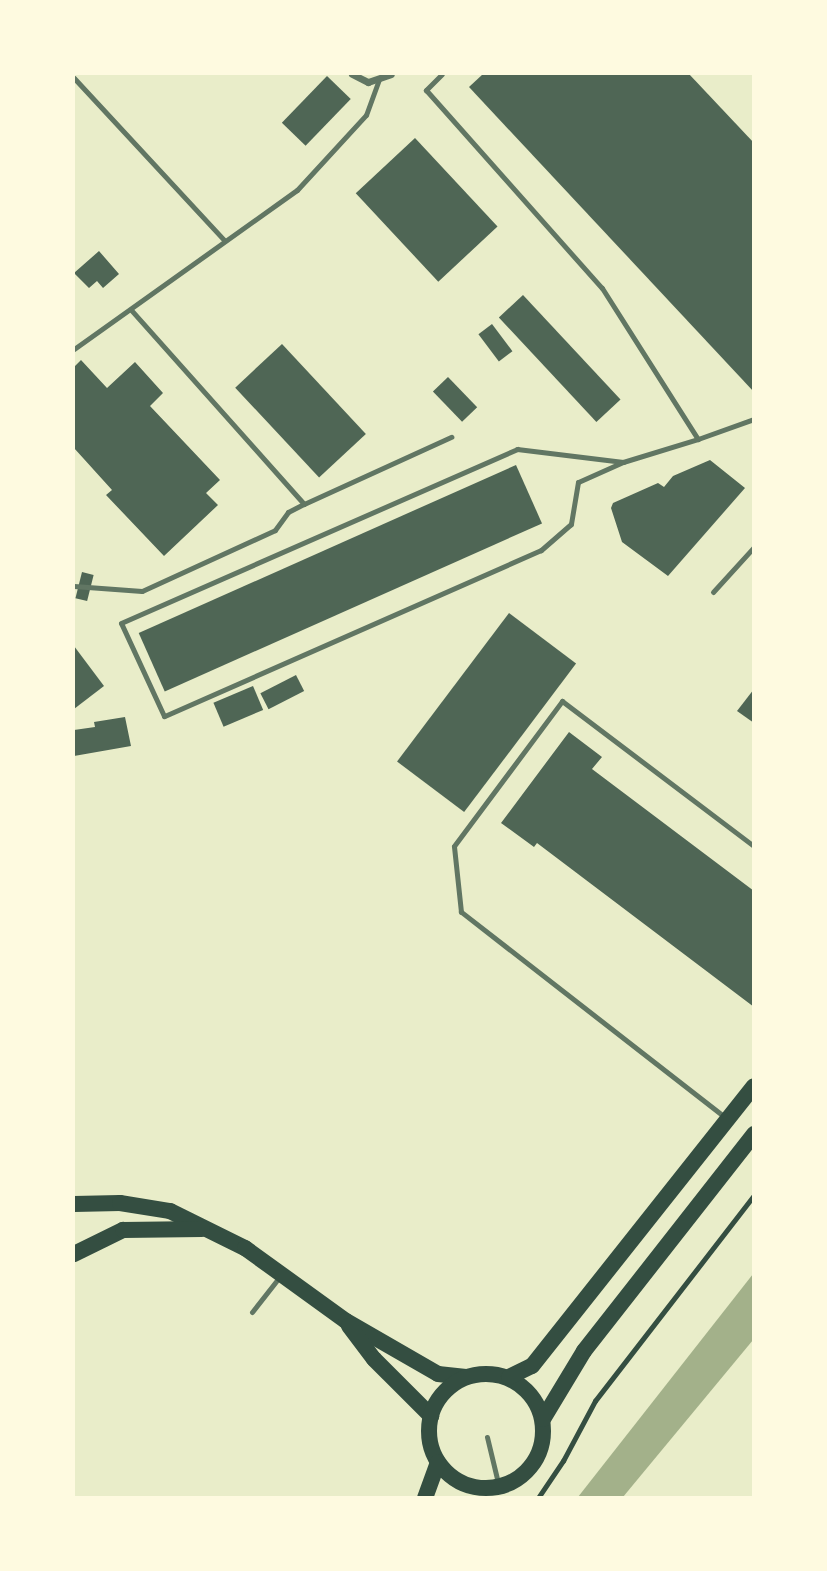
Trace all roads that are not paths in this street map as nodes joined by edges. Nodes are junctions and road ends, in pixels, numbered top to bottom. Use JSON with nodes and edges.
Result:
{"nodes":[{"id":1,"x":352,"y":74,"type":"edge"},
{"id":2,"x":391,"y":74,"type":"edge"},
{"id":3,"x":442,"y":74,"type":"edge"},
{"id":4,"x":74,"y":78,"type":"edge"},
{"id":5,"x":379,"y":80,"type":"junction"},
{"id":6,"x":224,"y":240,"type":"junction"},
{"id":7,"x":131,"y":310,"type":"junction"},
{"id":8,"x":74,"y":349,"type":"edge"},
{"id":9,"x":754,"y":419,"type":"edge"},
{"id":10,"x":451,"y":437,"type":"dead end"},
{"id":11,"x":698,"y":439,"type":"junction"},
{"id":12,"x":623,"y":462,"type":"junction"},
{"id":13,"x":304,"y":504,"type":"junction"},
{"id":14,"x":754,"y":547,"type":"edge"},
{"id":15,"x":74,"y":586,"type":"edge"},
{"id":16,"x":713,"y":592,"type":"dead end"},
{"id":17,"x":754,"y":846,"type":"edge"},
{"id":18,"x":754,"y":1086,"type":"edge"},
{"id":19,"x":727,"y":1119,"type":"junction"},
{"id":20,"x":754,"y":1134,"type":"edge"},
{"id":21,"x":74,"y":1204,"type":"edge"},
{"id":22,"x":208,"y":1228,"type":"junction"},
{"id":23,"x":74,"y":1254,"type":"edge"},
{"id":24,"x":283,"y":1273,"type":"junction"},
{"id":25,"x":252,"y":1312,"type":"dead end"},
{"id":26,"x":346,"y":1321,"type":"junction"},
{"id":27,"x":466,"y":1377,"type":"junction"},
{"id":28,"x":509,"y":1377,"type":"junction"},
{"id":29,"x":430,"y":1416,"type":"junction"},
{"id":30,"x":543,"y":1419,"type":"junction"},
{"id":31,"x":487,"y":1437,"type":"dead end"},
{"id":32,"x":438,"y":1462,"type":"junction"},
{"id":33,"x":487,"y":1491,"type":"edge"},
{"id":34,"x":425,"y":1497,"type":"edge"}],
"edges":[{"from":1,"to":5,"type":"street"},
{"from":2,"to":5,"type":"street"},
{"from":3,"to":11,"type":"lane"},
{"from":4,"to":6,"type":"lane"},
{"from":5,"to":6,"type":"lane"},
{"from":6,"to":7,"type":"lane"},
{"from":7,"to":8,"type":"lane"},
{"from":7,"to":13,"type":"lane"},
{"from":9,"to":11,"type":"lane"},
{"from":10,"to":13,"type":"lane"},
{"from":11,"to":12,"type":"lane"},
{"from":12,"to":12,"type":"lane"},
{"from":13,"to":15,"type":"lane"},
{"from":14,"to":16,"type":"lane"},
{"from":17,"to":19,"type":"lane"},
{"from":18,"to":19,"type":"main road"},
{"from":19,"to":28,"type":"main road"},
{"from":20,"to":30,"type":"main road"},
{"from":21,"to":22,"type":"main road"},
{"from":22,"to":23,"type":"main road"},
{"from":22,"to":24,"type":"main road"},
{"from":24,"to":25,"type":"lane"},
{"from":24,"to":26,"type":"main road"},
{"from":26,"to":27,"type":"main road"},
{"from":26,"to":29,"type":"main road"},
{"from":27,"to":28,"type":"main road"},
{"from":27,"to":29,"type":"main road"},
{"from":28,"to":30,"type":"main road"},
{"from":29,"to":32,"type":"main road"},
{"from":30,"to":33,"type":"main road"},
{"from":31,"to":33,"type":"lane"},
{"from":32,"to":33,"type":"main road"},
{"from":32,"to":34,"type":"main road"}]}
